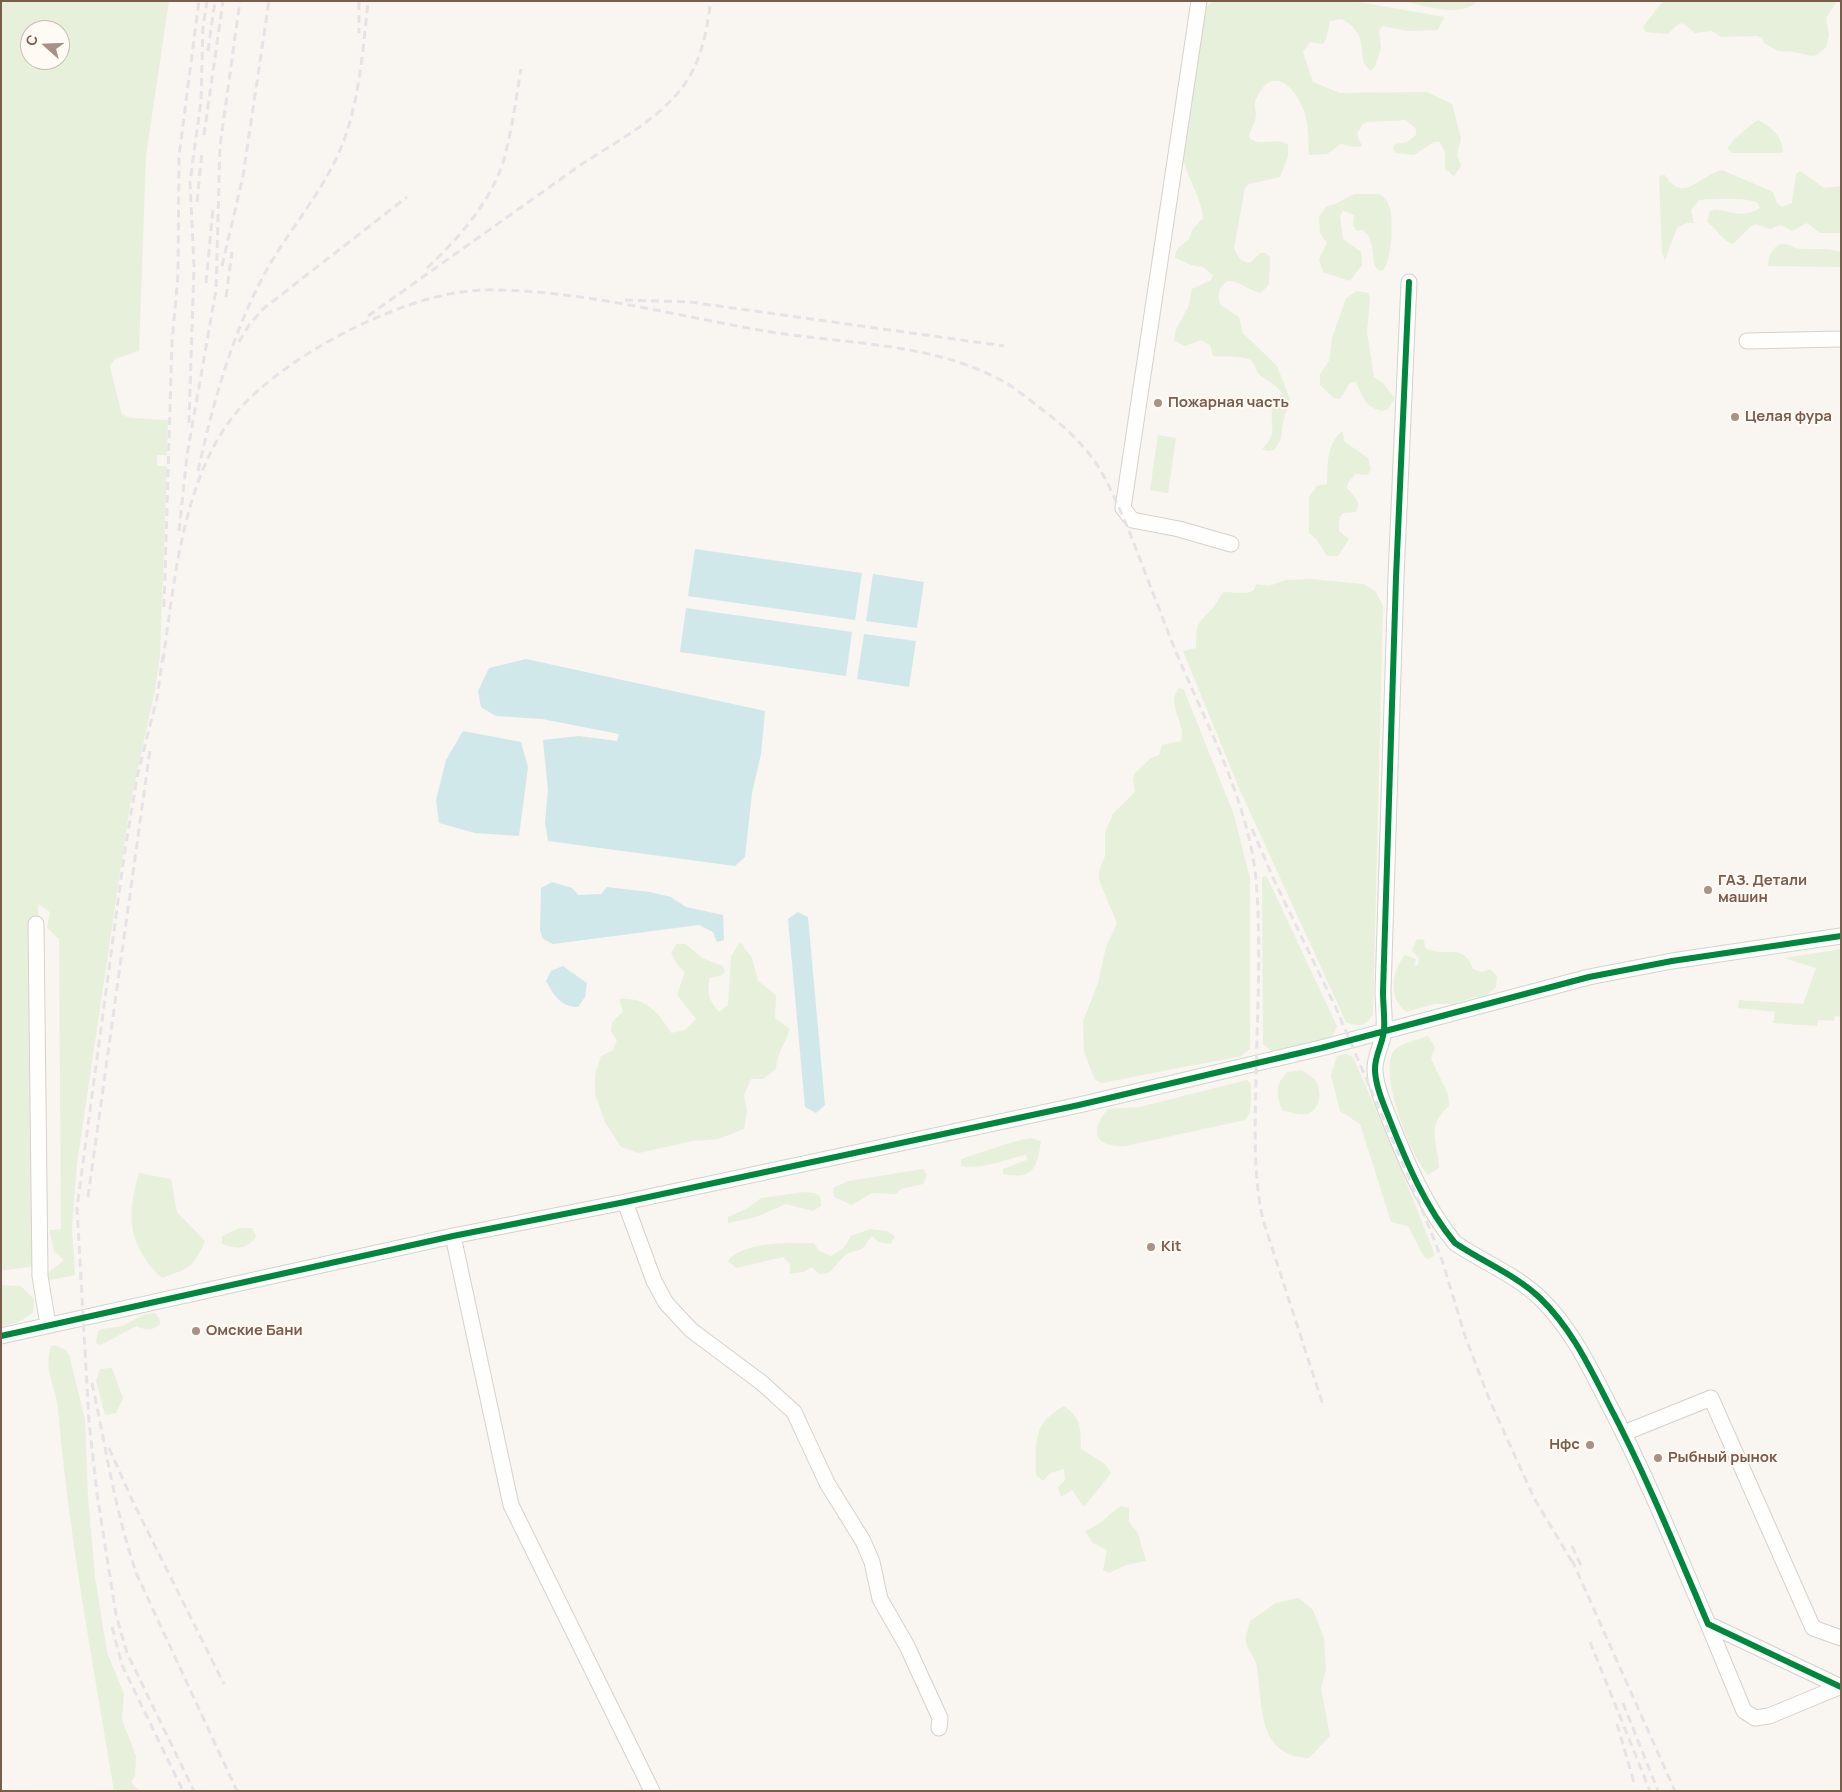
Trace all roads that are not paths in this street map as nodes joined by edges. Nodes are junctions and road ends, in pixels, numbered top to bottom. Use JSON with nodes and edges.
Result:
{"nodes":[{"id":1,"x":1199,"y":1,"type":"edge"},
{"id":2,"x":1409,"y":282,"type":"dead end"},
{"id":3,"x":1841,"y":339,"type":"edge"},
{"id":4,"x":1747,"y":341,"type":"dead end"},
{"id":5,"x":1231,"y":544,"type":"dead end"},
{"id":6,"x":36,"y":924,"type":"dead end"},
{"id":7,"x":1841,"y":936,"type":"edge"},
{"id":8,"x":1384,"y":1032,"type":"junction"},
{"id":9,"x":625,"y":1202,"type":"junction"},
{"id":10,"x":453,"y":1236,"type":"junction"},
{"id":11,"x":48,"y":1325,"type":"junction"},
{"id":12,"x":1,"y":1336,"type":"edge"},
{"id":13,"x":1624,"y":1433,"type":"junction"},
{"id":14,"x":1708,"y":1624,"type":"junction"},
{"id":15,"x":1841,"y":1638,"type":"edge"},
{"id":16,"x":1840,"y":1687,"type":"edge"},
{"id":17,"x":939,"y":1728,"type":"dead end"},
{"id":18,"x":652,"y":1791,"type":"edge"}],
"edges":[{"from":1,"to":5,"type":"street"},
{"from":2,"to":8,"type":"street"},
{"from":3,"to":4,"type":"street"},
{"from":6,"to":11,"type":"street"},
{"from":7,"to":8,"type":"street"},
{"from":8,"to":9,"type":"street"},
{"from":8,"to":13,"type":"street"},
{"from":9,"to":10,"type":"street"},
{"from":9,"to":17,"type":"street"},
{"from":10,"to":11,"type":"street"},
{"from":10,"to":18,"type":"street"},
{"from":11,"to":12,"type":"street"},
{"from":13,"to":14,"type":"street"},
{"from":13,"to":15,"type":"street"},
{"from":14,"to":16,"type":"street"},
{"from":14,"to":16,"type":"street"}]}
